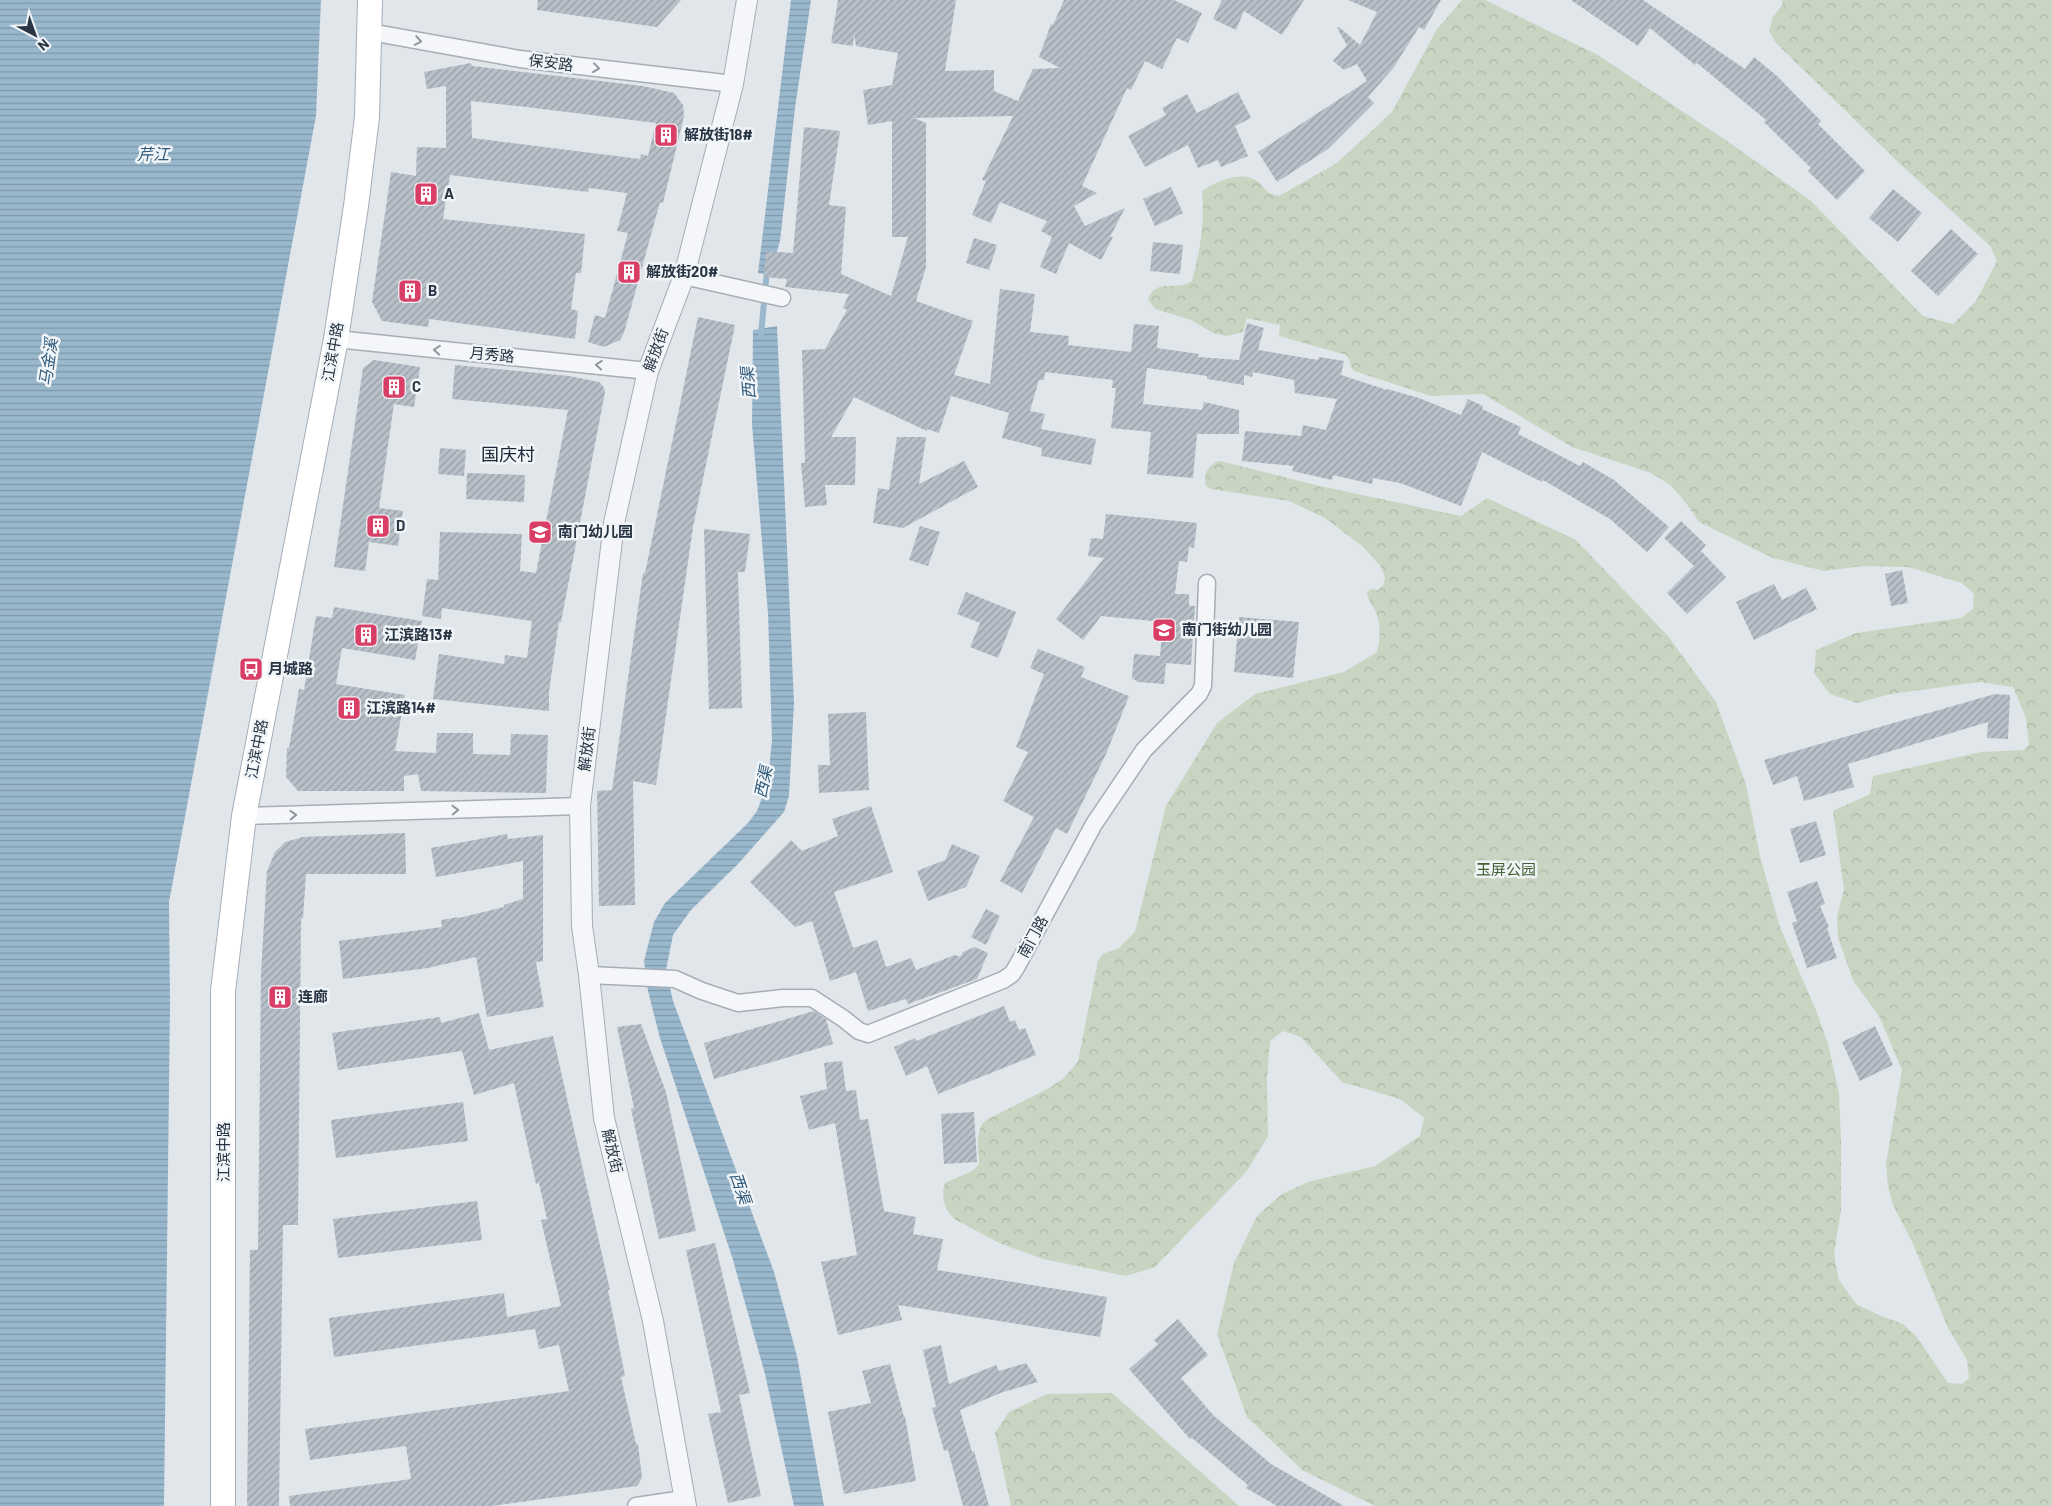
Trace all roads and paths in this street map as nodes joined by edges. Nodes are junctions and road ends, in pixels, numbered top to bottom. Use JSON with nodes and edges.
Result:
{"nodes":[{"id":1,"x":370,"y":0,"type":"edge"},
{"id":2,"x":747,"y":0,"type":"edge"},
{"id":3,"x":370,"y":32,"type":"junction"},
{"id":4,"x":733,"y":84,"type":"junction"},
{"id":5,"x":684,"y":276,"type":"junction"},
{"id":6,"x":782,"y":298,"type":"dead end"},
{"id":7,"x":336,"y":339,"type":"junction"},
{"id":8,"x":648,"y":371,"type":"junction"},
{"id":9,"x":1207,"y":582,"type":"dead end"},
{"id":10,"x":580,"y":806,"type":"junction"},
{"id":11,"x":244,"y":816,"type":"junction"},
{"id":12,"x":589,"y":975,"type":"junction"},
{"id":13,"x":685,"y":1503,"type":"edge"},
{"id":14,"x":223,"y":1506,"type":"edge"},
{"id":15,"x":636,"y":1506,"type":"edge"}],
"edges":[{"from":1,"to":3,"type":"main road","name":"江滨中路"},
{"from":2,"to":4,"type":"street","name":"解放街"},
{"from":3,"to":4,"type":"street","name":"保安路","one_way":true},
{"from":3,"to":7,"type":"main road","name":"江滨中路"},
{"from":4,"to":5,"type":"street","name":"解放街"},
{"from":5,"to":6,"type":"street"},
{"from":5,"to":8,"type":"street","name":"解放街"},
{"from":8,"to":7,"type":"street","name":"月秀路","one_way":true},
{"from":7,"to":11,"type":"main road","name":"江滨中路"},
{"from":8,"to":10,"type":"street","name":"解放街"},
{"from":9,"to":12,"type":"street","name":"南门路"},
{"from":11,"to":10,"type":"street","one_way":true},
{"from":10,"to":12,"type":"street","name":"解放街"},
{"from":11,"to":14,"type":"main road","name":"江滨中路"},
{"from":12,"to":13,"type":"street","name":"解放街"},
{"from":13,"to":15,"type":"street"}]}
